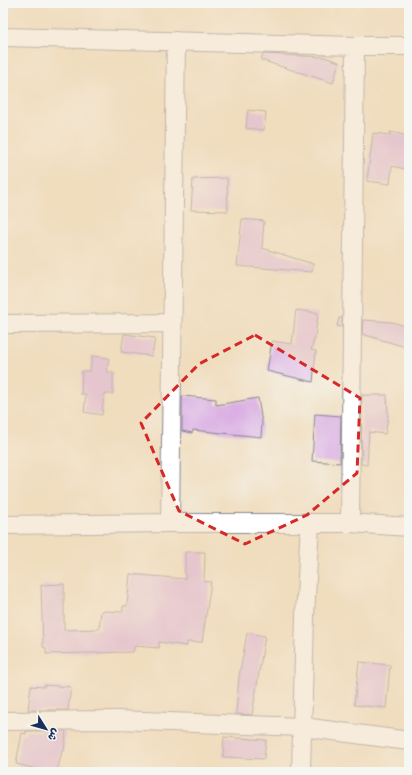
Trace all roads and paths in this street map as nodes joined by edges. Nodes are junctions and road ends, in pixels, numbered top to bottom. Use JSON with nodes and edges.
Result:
{"nodes":[{"id":1,"x":3,"y":37,"type":"edge"},
{"id":2,"x":176,"y":41,"type":"junction"},
{"id":3,"x":355,"y":46,"type":"junction"},
{"id":4,"x":409,"y":46,"type":"edge"},
{"id":5,"x":172,"y":323,"type":"junction"},
{"id":6,"x":3,"y":324,"type":"edge"},
{"id":7,"x":170,"y":523,"type":"junction"},
{"id":8,"x":350,"y":523,"type":"junction"},
{"id":9,"x":310,"y":524,"type":"junction"},
{"id":10,"x":3,"y":525,"type":"edge"},
{"id":11,"x":409,"y":527,"type":"edge"},
{"id":12,"x":3,"y":721,"type":"edge"},
{"id":13,"x":303,"y":727,"type":"junction"},
{"id":14,"x":409,"y":741,"type":"edge"},
{"id":15,"x":301,"y":772,"type":"edge"}],
"edges":[{"from":1,"to":2,"type":"street"},
{"from":2,"to":3,"type":"street"},
{"from":2,"to":5,"type":"street"},
{"from":3,"to":4,"type":"street"},
{"from":3,"to":8,"type":"street"},
{"from":5,"to":6,"type":"street"},
{"from":5,"to":7,"type":"street"},
{"from":7,"to":9,"type":"street"},
{"from":7,"to":10,"type":"street"},
{"from":8,"to":9,"type":"street"},
{"from":8,"to":11,"type":"street"},
{"from":9,"to":13,"type":"street"},
{"from":12,"to":13,"type":"street"},
{"from":13,"to":14,"type":"street"},
{"from":13,"to":15,"type":"street"}]}
